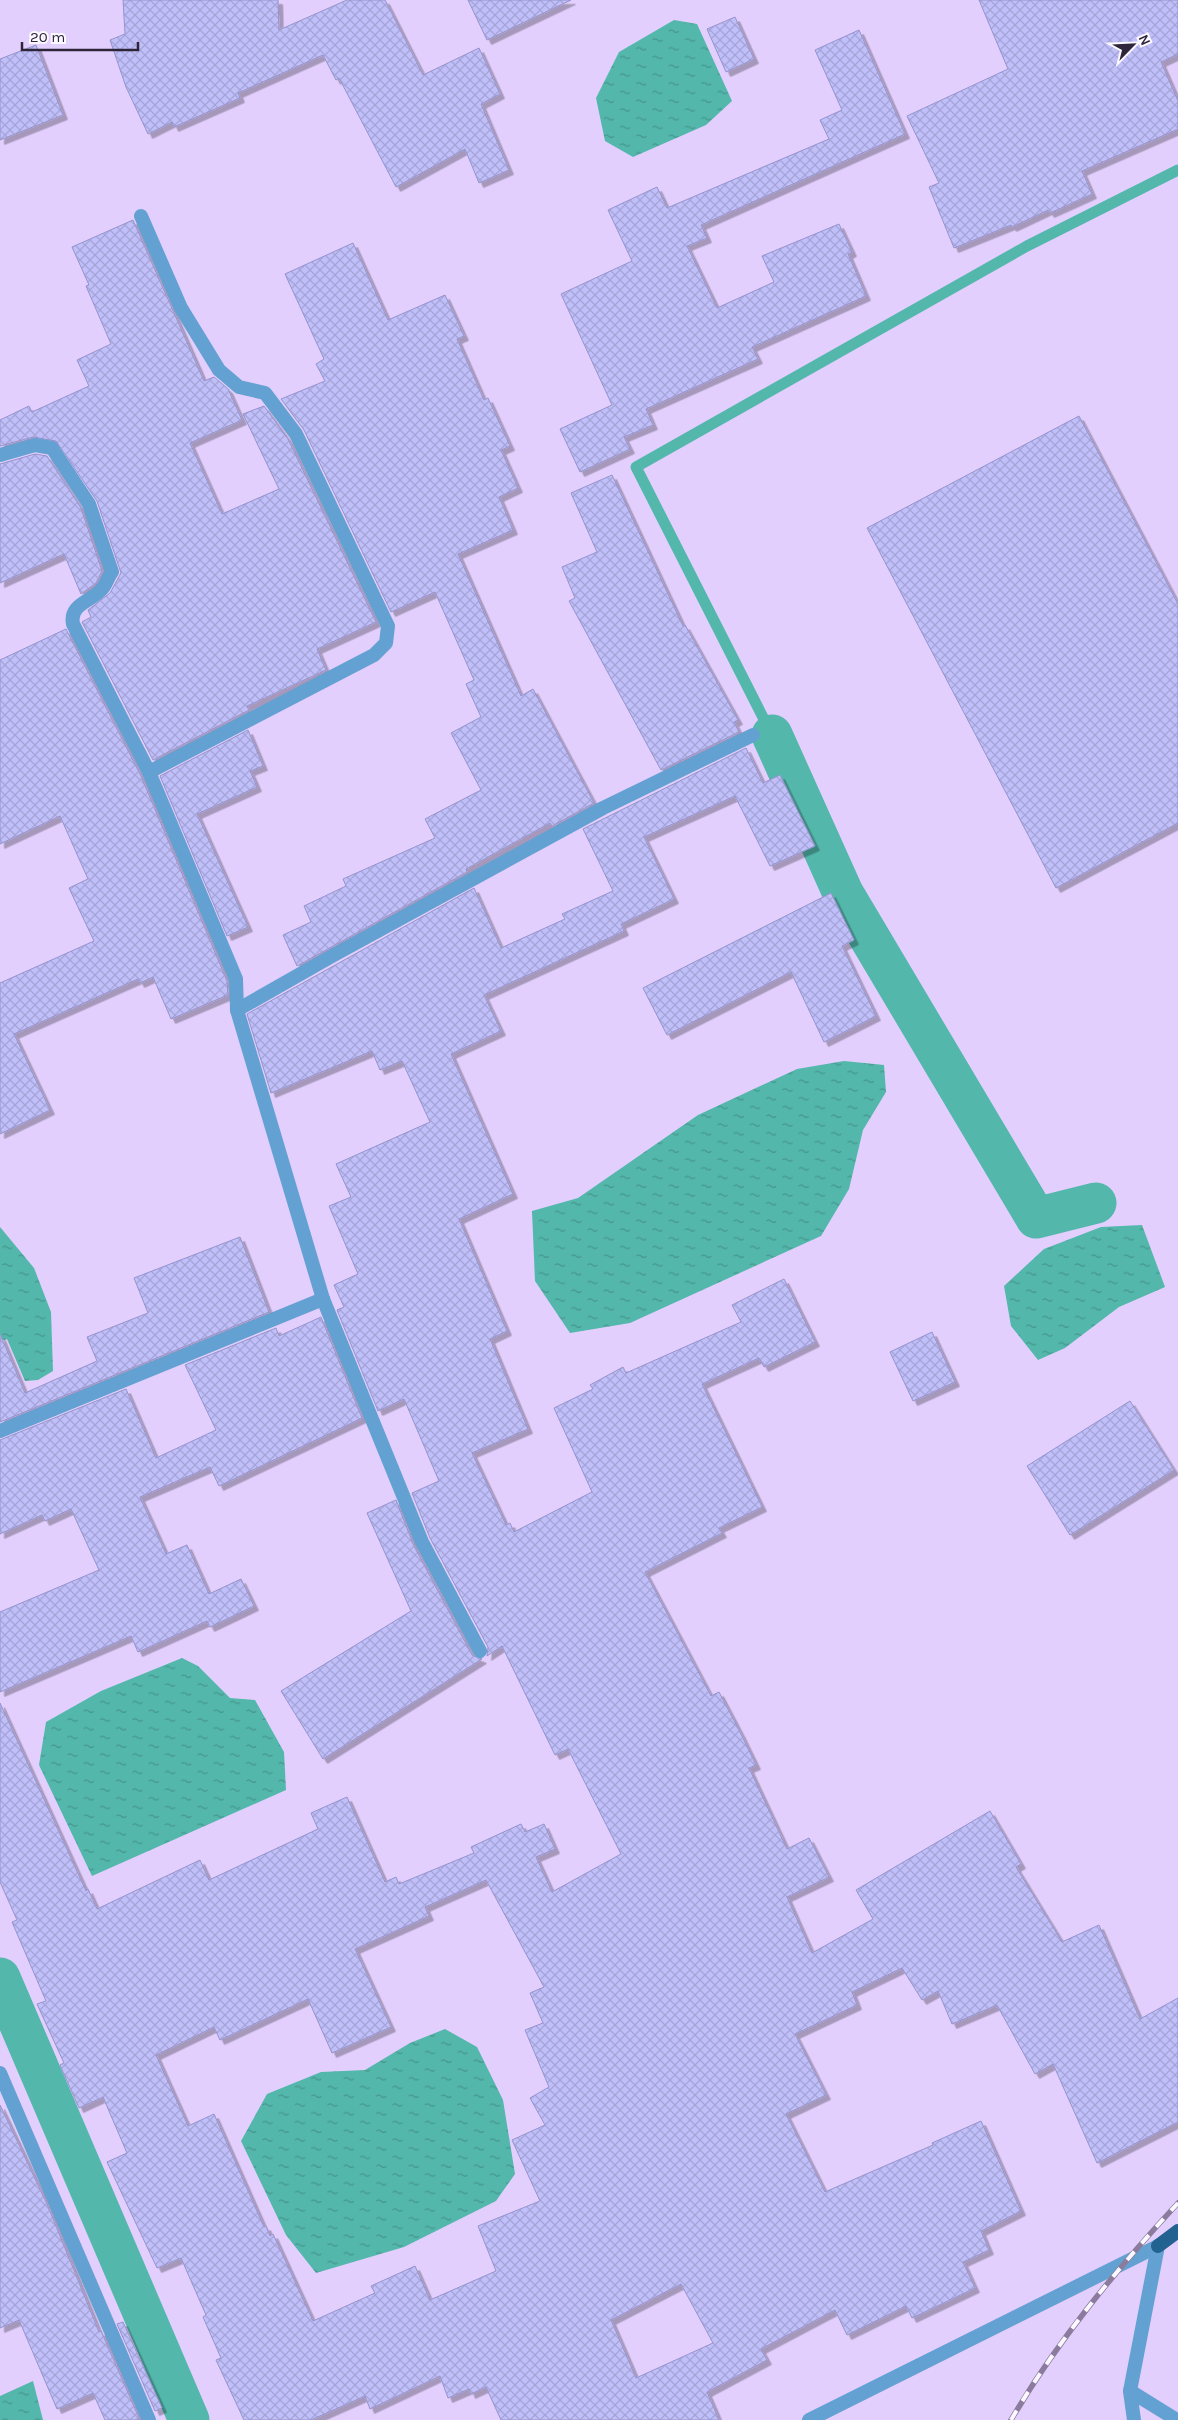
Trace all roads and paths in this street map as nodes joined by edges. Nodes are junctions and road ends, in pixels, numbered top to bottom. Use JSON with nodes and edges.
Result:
{"nodes":[{"id":1,"x":141,"y":216,"type":"dead end"},
{"id":2,"x":0,"y":455,"type":"edge"},
{"id":3,"x":753,"y":735,"type":"dead end"},
{"id":4,"x":149,"y":772,"type":"junction"},
{"id":5,"x":237,"y":1010,"type":"junction"},
{"id":6,"x":323,"y":1299,"type":"junction"},
{"id":7,"x":0,"y":1431,"type":"edge"},
{"id":8,"x":480,"y":1651,"type":"dead end"},
{"id":9,"x":0,"y":2073,"type":"edge"},
{"id":10,"x":1178,"y":2231,"type":"edge"},
{"id":11,"x":1158,"y":2246,"type":"junction"},
{"id":12,"x":1130,"y":2391,"type":"junction"},
{"id":13,"x":148,"y":2420,"type":"edge"},
{"id":14,"x":809,"y":2420,"type":"edge"},
{"id":15,"x":1134,"y":2420,"type":"edge"},
{"id":16,"x":1177,"y":2420,"type":"edge"}],
"edges":[{"from":1,"to":4,"type":"street"},
{"from":2,"to":4,"type":"street"},
{"from":3,"to":5,"type":"street"},
{"from":4,"to":5,"type":"street"},
{"from":5,"to":6,"type":"street"},
{"from":6,"to":7,"type":"street"},
{"from":6,"to":8,"type":"street"},
{"from":9,"to":13,"type":"street"},
{"from":10,"to":11,"type":"highway"},
{"from":11,"to":12,"type":"street"},
{"from":11,"to":14,"type":"street"},
{"from":12,"to":15,"type":"street"},
{"from":12,"to":16,"type":"street"}]}
